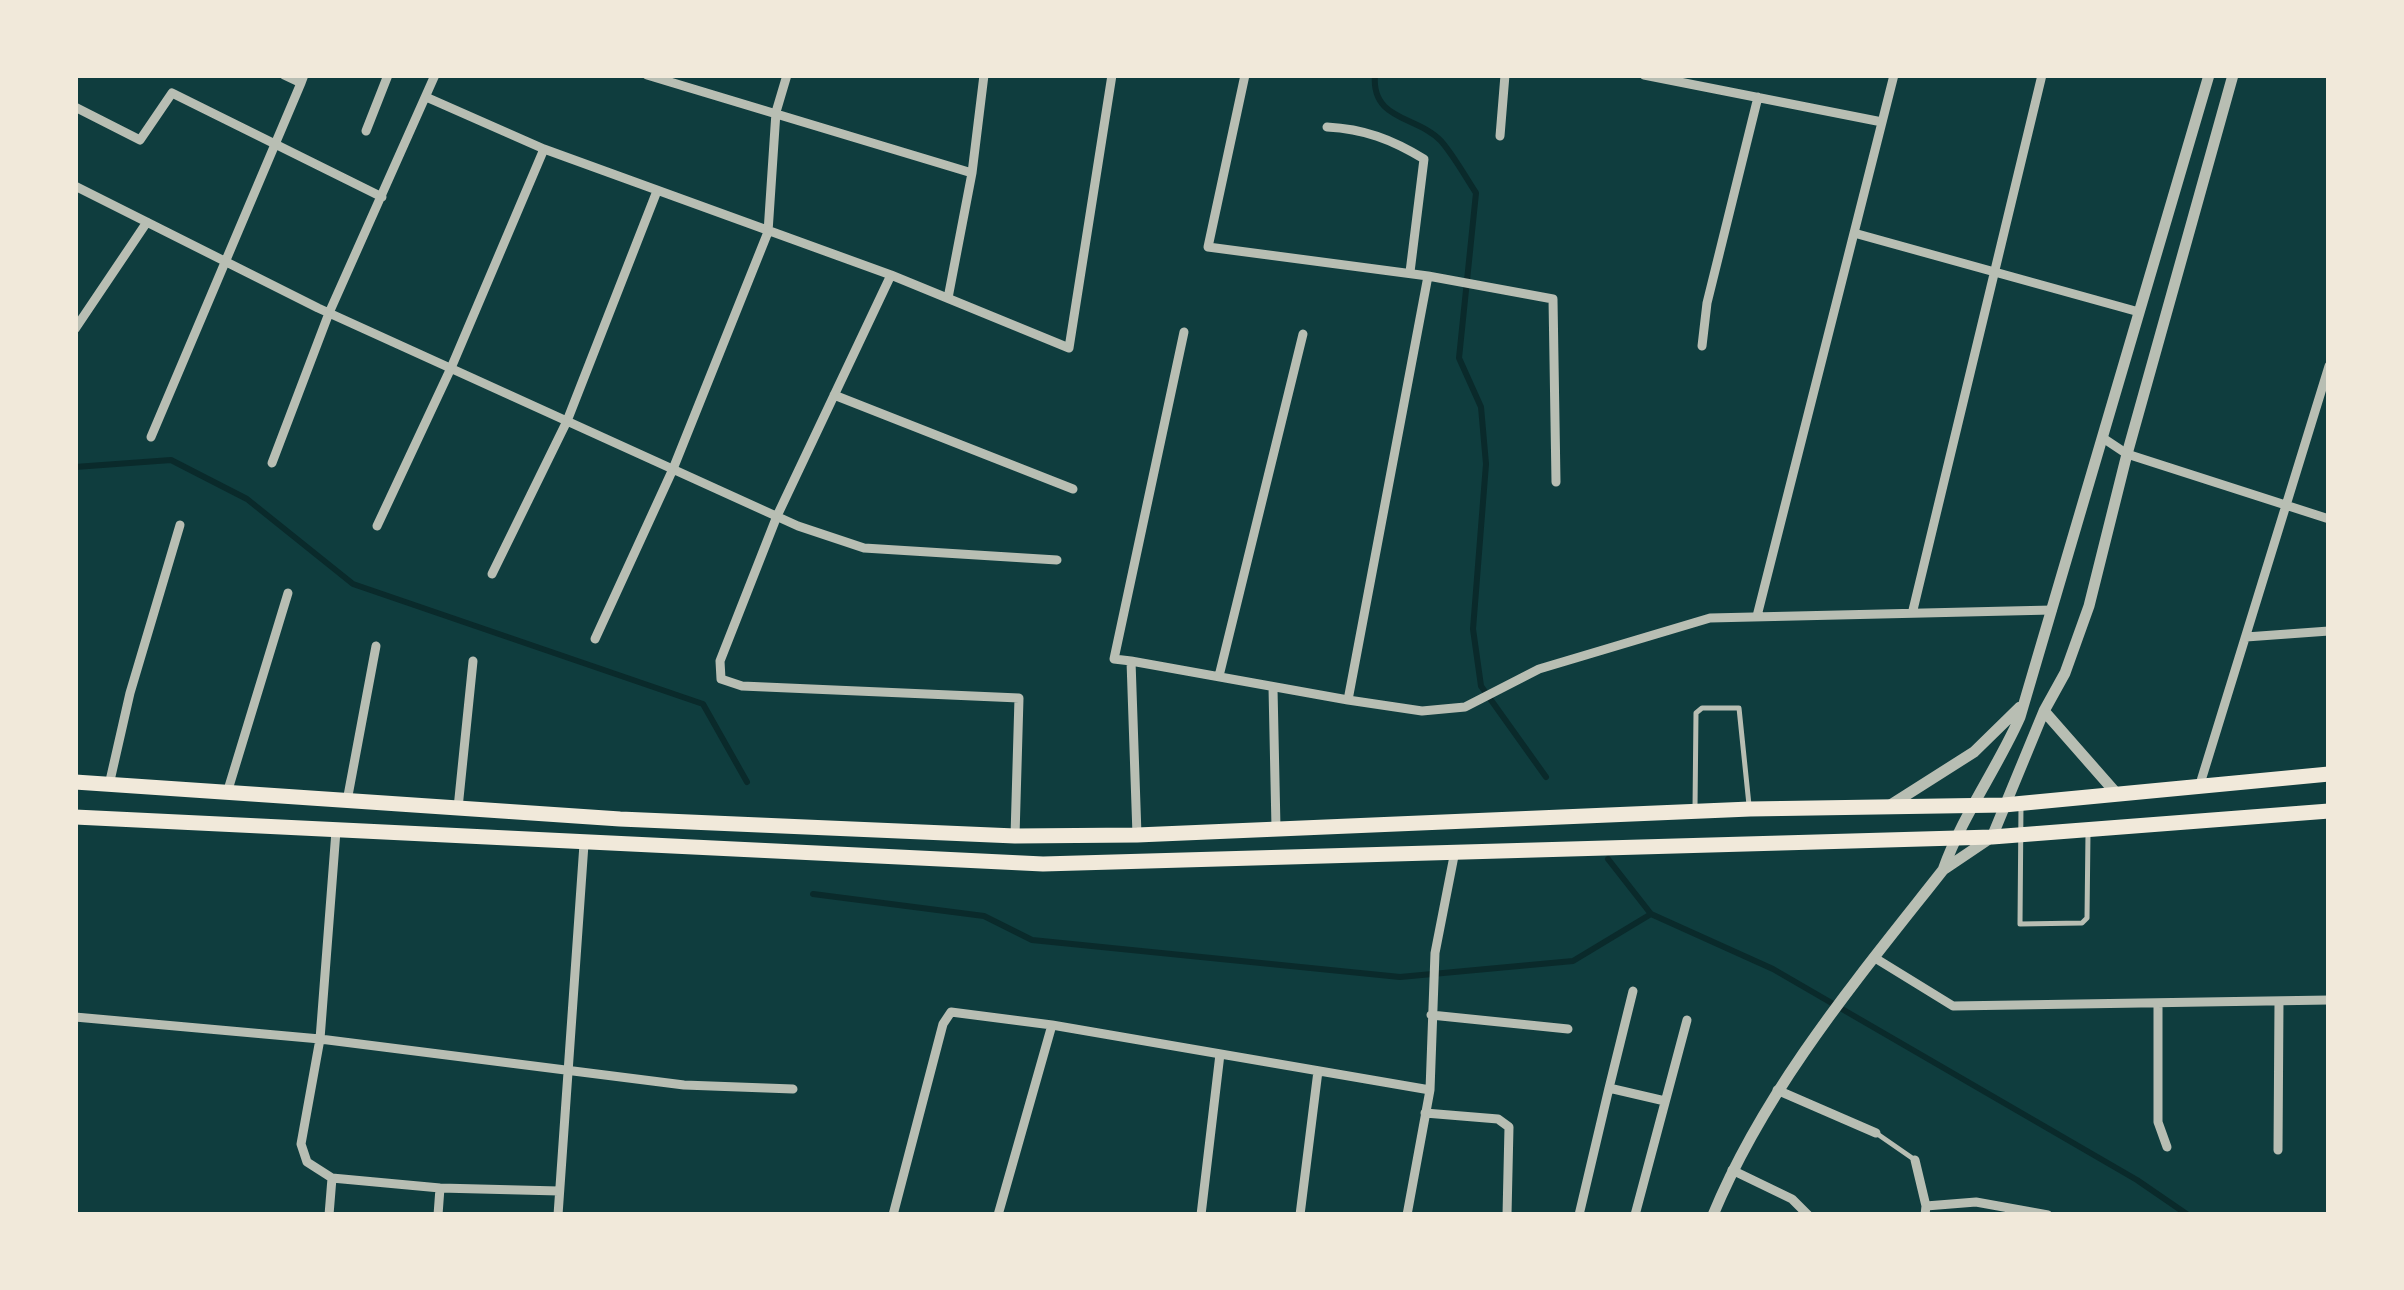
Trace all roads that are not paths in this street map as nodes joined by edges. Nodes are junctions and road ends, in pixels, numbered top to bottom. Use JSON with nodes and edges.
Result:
{"nodes":[{"id":1,"x":284,"y":75,"type":"edge"},
{"id":2,"x":388,"y":75,"type":"edge"},
{"id":3,"x":435,"y":75,"type":"edge"},
{"id":4,"x":647,"y":75,"type":"edge"},
{"id":5,"x":787,"y":75,"type":"edge"},
{"id":6,"x":984,"y":75,"type":"edge"},
{"id":7,"x":1112,"y":75,"type":"edge"},
{"id":8,"x":1244,"y":75,"type":"edge"},
{"id":9,"x":1505,"y":75,"type":"edge"},
{"id":10,"x":1644,"y":75,"type":"edge"},
{"id":11,"x":1894,"y":75,"type":"edge"},
{"id":12,"x":2042,"y":75,"type":"edge"},
{"id":13,"x":2208,"y":75,"type":"edge"},
{"id":14,"x":2232,"y":75,"type":"edge"},
{"id":15,"x":302,"y":79,"type":"edge"},
{"id":16,"x":426,"y":98,"type":"junction"},
{"id":17,"x":1758,"y":98,"type":"junction"},
{"id":18,"x":75,"y":107,"type":"edge"},
{"id":19,"x":776,"y":112,"type":"junction"},
{"id":20,"x":1882,"y":122,"type":"junction"},
{"id":21,"x":1327,"y":128,"type":"dead end"},
{"id":22,"x":366,"y":132,"type":"dead end"},
{"id":23,"x":1500,"y":136,"type":"dead end"},
{"id":24,"x":275,"y":146,"type":"junction"},
{"id":25,"x":544,"y":148,"type":"junction"},
{"id":26,"x":972,"y":174,"type":"junction"},
{"id":27,"x":75,"y":186,"type":"edge"},
{"id":28,"x":657,"y":191,"type":"junction"},
{"id":29,"x":382,"y":197,"type":"junction"},
{"id":30,"x":147,"y":222,"type":"junction"},
{"id":31,"x":768,"y":232,"type":"junction"},
{"id":32,"x":1854,"y":233,"type":"junction"},
{"id":33,"x":228,"y":262,"type":"junction"},
{"id":34,"x":1995,"y":271,"type":"junction"},
{"id":35,"x":1410,"y":272,"type":"junction"},
{"id":36,"x":891,"y":275,"type":"junction"},
{"id":37,"x":1428,"y":276,"type":"junction"},
{"id":38,"x":948,"y":298,"type":"junction"},
{"id":39,"x":2139,"y":312,"type":"junction"},
{"id":40,"x":329,"y":313,"type":"junction"},
{"id":41,"x":75,"y":329,"type":"edge"},
{"id":42,"x":1184,"y":332,"type":"dead end"},
{"id":43,"x":1303,"y":334,"type":"dead end"},
{"id":44,"x":1702,"y":346,"type":"dead end"},
{"id":45,"x":2329,"y":366,"type":"edge"},
{"id":46,"x":451,"y":368,"type":"junction"},
{"id":47,"x":2326,"y":386,"type":"edge"},
{"id":48,"x":834,"y":395,"type":"junction"},
{"id":49,"x":567,"y":421,"type":"junction"},
{"id":50,"x":150,"y":437,"type":"dead end"},
{"id":51,"x":2103,"y":438,"type":"junction"},
{"id":52,"x":2126,"y":454,"type":"junction"},
{"id":53,"x":272,"y":463,"type":"dead end"},
{"id":54,"x":674,"y":469,"type":"junction"},
{"id":55,"x":1556,"y":482,"type":"dead end"},
{"id":56,"x":1072,"y":489,"type":"dead end"},
{"id":57,"x":2286,"y":507,"type":"junction"},
{"id":58,"x":777,"y":516,"type":"junction"},
{"id":59,"x":2329,"y":519,"type":"edge"},
{"id":60,"x":180,"y":525,"type":"dead end"},
{"id":61,"x":377,"y":526,"type":"dead end"},
{"id":62,"x":1057,"y":560,"type":"dead end"},
{"id":63,"x":492,"y":574,"type":"dead end"},
{"id":64,"x":288,"y":593,"type":"dead end"},
{"id":65,"x":1913,"y":610,"type":"junction"},
{"id":66,"x":2052,"y":610,"type":"junction"},
{"id":67,"x":1757,"y":616,"type":"junction"},
{"id":68,"x":2329,"y":630,"type":"edge"},
{"id":69,"x":2246,"y":636,"type":"junction"},
{"id":70,"x":595,"y":639,"type":"dead end"},
{"id":71,"x":376,"y":646,"type":"dead end"},
{"id":72,"x":474,"y":661,"type":"dead end"},
{"id":73,"x":1131,"y":661,"type":"junction"},
{"id":74,"x":1219,"y":676,"type":"junction"},
{"id":75,"x":1273,"y":688,"type":"junction"},
{"id":76,"x":1348,"y":700,"type":"junction"},
{"id":77,"x":2024,"y":704,"type":"junction"},
{"id":78,"x":2044,"y":711,"type":"junction"},
{"id":79,"x":2329,"y":774,"type":"edge"},
{"id":80,"x":75,"y":782,"type":"edge"},
{"id":81,"x":2200,"y":784,"type":"junction"},
{"id":82,"x":110,"y":785,"type":"junction"},
{"id":83,"x":227,"y":792,"type":"junction"},
{"id":84,"x":2116,"y":793,"type":"junction"},
{"id":85,"x":348,"y":801,"type":"junction"},
{"id":86,"x":2022,"y":803,"type":"junction"},
{"id":87,"x":1976,"y":805,"type":"junction"},
{"id":88,"x":2004,"y":805,"type":"junction"},
{"id":89,"x":1889,"y":806,"type":"junction"},
{"id":90,"x":458,"y":808,"type":"junction"},
{"id":91,"x":1750,"y":808,"type":"junction"},
{"id":92,"x":1695,"y":811,"type":"junction"},
{"id":93,"x":2329,"y":812,"type":"edge"},
{"id":94,"x":544,"y":814,"type":"junction"},
{"id":95,"x":75,"y":817,"type":"edge"},
{"id":96,"x":1276,"y":828,"type":"junction"},
{"id":97,"x":2088,"y":830,"type":"junction"},
{"id":98,"x":336,"y":831,"type":"junction"},
{"id":99,"x":1137,"y":835,"type":"junction"},
{"id":100,"x":2021,"y":835,"type":"junction"},
{"id":101,"x":1015,"y":836,"type":"junction"},
{"id":102,"x":1992,"y":837,"type":"junction"},
{"id":103,"x":1954,"y":838,"type":"junction"},
{"id":104,"x":542,"y":842,"type":"junction"},
{"id":105,"x":584,"y":844,"type":"junction"},
{"id":106,"x":1455,"y":852,"type":"junction"},
{"id":107,"x":1942,"y":870,"type":"junction"},
{"id":108,"x":1876,"y":958,"type":"junction"},
{"id":109,"x":1633,"y":992,"type":"dead end"},
{"id":110,"x":2280,"y":1000,"type":"junction"},
{"id":111,"x":2329,"y":1000,"type":"edge"},
{"id":112,"x":2158,"y":1003,"type":"junction"},
{"id":113,"x":1430,"y":1010,"type":"junction"},
{"id":114,"x":75,"y":1017,"type":"edge"},
{"id":115,"x":1687,"y":1020,"type":"dead end"},
{"id":116,"x":1052,"y":1025,"type":"junction"},
{"id":117,"x":1568,"y":1029,"type":"dead end"},
{"id":118,"x":320,"y":1040,"type":"junction"},
{"id":119,"x":1220,"y":1054,"type":"junction"},
{"id":120,"x":566,"y":1070,"type":"junction"},
{"id":121,"x":1318,"y":1071,"type":"junction"},
{"id":122,"x":1609,"y":1088,"type":"junction"},
{"id":123,"x":793,"y":1089,"type":"dead end"},
{"id":124,"x":1430,"y":1090,"type":"junction"},
{"id":125,"x":1777,"y":1090,"type":"junction"},
{"id":126,"x":1665,"y":1101,"type":"junction"},
{"id":127,"x":1426,"y":1113,"type":"junction"},
{"id":128,"x":1876,"y":1134,"type":"joint"},
{"id":129,"x":2166,"y":1147,"type":"dead end"},
{"id":130,"x":2278,"y":1150,"type":"dead end"},
{"id":131,"x":1915,"y":1160,"type":"joint"},
{"id":132,"x":1732,"y":1170,"type":"junction"},
{"id":133,"x":332,"y":1178,"type":"junction"},
{"id":134,"x":440,"y":1188,"type":"junction"},
{"id":135,"x":559,"y":1191,"type":"junction"},
{"id":136,"x":1926,"y":1210,"type":"edge"},
{"id":137,"x":329,"y":1215,"type":"edge"},
{"id":138,"x":438,"y":1215,"type":"edge"},
{"id":139,"x":558,"y":1215,"type":"edge"},
{"id":140,"x":893,"y":1215,"type":"edge"},
{"id":141,"x":998,"y":1215,"type":"edge"},
{"id":142,"x":1202,"y":1215,"type":"edge"},
{"id":143,"x":1300,"y":1215,"type":"edge"},
{"id":144,"x":1407,"y":1215,"type":"edge"},
{"id":145,"x":1507,"y":1215,"type":"edge"},
{"id":146,"x":1579,"y":1215,"type":"edge"},
{"id":147,"x":1635,"y":1215,"type":"edge"},
{"id":148,"x":1713,"y":1215,"type":"edge"},
{"id":149,"x":1808,"y":1215,"type":"edge"},
{"id":150,"x":2048,"y":1215,"type":"edge"}],
"edges":[{"from":1,"to":15,"type":"street"},
{"from":2,"to":22,"type":"street"},
{"from":3,"to":16,"type":"street"},
{"from":4,"to":19,"type":"street"},
{"from":5,"to":19,"type":"street"},
{"from":6,"to":26,"type":"street"},
{"from":7,"to":38,"type":"street"},
{"from":8,"to":35,"type":"street"},
{"from":9,"to":23,"type":"street"},
{"from":10,"to":17,"type":"street"},
{"from":11,"to":20,"type":"street"},
{"from":12,"to":34,"type":"street"},
{"from":13,"to":39,"type":"street"},
{"from":14,"to":52,"type":"street"},
{"from":15,"to":24,"type":"street"},
{"from":16,"to":25,"type":"street"},
{"from":16,"to":29,"type":"street"},
{"from":17,"to":20,"type":"street"},
{"from":17,"to":44,"type":"street"},
{"from":18,"to":24,"type":"street"},
{"from":19,"to":26,"type":"street"},
{"from":19,"to":31,"type":"street"},
{"from":20,"to":32,"type":"street"},
{"from":21,"to":35,"type":"street"},
{"from":24,"to":29,"type":"street"},
{"from":24,"to":33,"type":"street"},
{"from":25,"to":28,"type":"street"},
{"from":25,"to":46,"type":"street"},
{"from":26,"to":38,"type":"street"},
{"from":27,"to":30,"type":"street"},
{"from":28,"to":31,"type":"street"},
{"from":28,"to":49,"type":"street"},
{"from":29,"to":40,"type":"street"},
{"from":30,"to":33,"type":"street"},
{"from":30,"to":41,"type":"street"},
{"from":31,"to":36,"type":"street"},
{"from":31,"to":54,"type":"street"},
{"from":32,"to":34,"type":"street"},
{"from":32,"to":67,"type":"street"},
{"from":33,"to":40,"type":"street"},
{"from":33,"to":50,"type":"street"},
{"from":34,"to":39,"type":"street"},
{"from":34,"to":65,"type":"street"},
{"from":35,"to":37,"type":"street"},
{"from":36,"to":38,"type":"street"},
{"from":36,"to":48,"type":"street"},
{"from":37,"to":55,"type":"street"},
{"from":37,"to":76,"type":"street"},
{"from":39,"to":51,"type":"street"},
{"from":40,"to":46,"type":"street"},
{"from":40,"to":53,"type":"street"},
{"from":42,"to":73,"type":"street"},
{"from":43,"to":74,"type":"street"},
{"from":45,"to":47,"type":"street"},
{"from":46,"to":49,"type":"street"},
{"from":46,"to":61,"type":"street"},
{"from":47,"to":57,"type":"street"},
{"from":48,"to":56,"type":"street"},
{"from":48,"to":58,"type":"street"},
{"from":49,"to":54,"type":"street"},
{"from":49,"to":63,"type":"street"},
{"from":51,"to":52,"type":"street"},
{"from":51,"to":66,"type":"street"},
{"from":52,"to":57,"type":"street"},
{"from":52,"to":78,"type":"street"},
{"from":54,"to":58,"type":"street"},
{"from":54,"to":70,"type":"street"},
{"from":57,"to":59,"type":"street"},
{"from":57,"to":69,"type":"street"},
{"from":58,"to":62,"type":"street"},
{"from":58,"to":101,"type":"street"},
{"from":60,"to":82,"type":"street"},
{"from":64,"to":83,"type":"street"},
{"from":65,"to":66,"type":"street"},
{"from":65,"to":67,"type":"street"},
{"from":66,"to":77,"type":"street"},
{"from":67,"to":76,"type":"street"},
{"from":68,"to":69,"type":"street"},
{"from":69,"to":81,"type":"street"},
{"from":71,"to":85,"type":"street"},
{"from":72,"to":90,"type":"street"},
{"from":73,"to":74,"type":"street"},
{"from":73,"to":99,"type":"street"},
{"from":74,"to":75,"type":"street"},
{"from":75,"to":76,"type":"street"},
{"from":75,"to":96,"type":"street"},
{"from":77,"to":87,"type":"street"},
{"from":77,"to":89,"type":"street"},
{"from":78,"to":84,"type":"street"},
{"from":78,"to":88,"type":"street"},
{"from":79,"to":81,"type":"highway"},
{"from":80,"to":82,"type":"highway"},
{"from":81,"to":84,"type":"highway"},
{"from":82,"to":83,"type":"highway"},
{"from":83,"to":85,"type":"highway"},
{"from":84,"to":86,"type":"highway"},
{"from":85,"to":90,"type":"highway"},
{"from":86,"to":88,"type":"highway"},
{"from":86,"to":100,"type":"lane"},
{"from":87,"to":88,"type":"highway"},
{"from":87,"to":89,"type":"highway"},
{"from":87,"to":103,"type":"street"},
{"from":88,"to":102,"type":"street"},
{"from":89,"to":91,"type":"highway"},
{"from":90,"to":94,"type":"highway"},
{"from":91,"to":92,"type":"highway"},
{"from":91,"to":92,"type":"lane"},
{"from":92,"to":96,"type":"highway"},
{"from":93,"to":97,"type":"highway"},
{"from":94,"to":101,"type":"highway"},
{"from":94,"to":104,"type":"highway"},
{"from":95,"to":98,"type":"highway"},
{"from":96,"to":99,"type":"highway"},
{"from":97,"to":100,"type":"highway"},
{"from":97,"to":100,"type":"lane"},
{"from":98,"to":104,"type":"highway"},
{"from":98,"to":118,"type":"street"},
{"from":99,"to":101,"type":"highway"},
{"from":100,"to":102,"type":"highway"},
{"from":102,"to":103,"type":"highway"},
{"from":102,"to":107,"type":"street"},
{"from":103,"to":106,"type":"highway"},
{"from":103,"to":107,"type":"street"},
{"from":104,"to":105,"type":"highway"},
{"from":105,"to":106,"type":"highway"},
{"from":105,"to":120,"type":"street"},
{"from":106,"to":113,"type":"street"},
{"from":107,"to":108,"type":"street"},
{"from":108,"to":112,"type":"street"},
{"from":108,"to":125,"type":"street"},
{"from":109,"to":122,"type":"street"},
{"from":110,"to":111,"type":"street"},
{"from":110,"to":112,"type":"street"},
{"from":110,"to":130,"type":"street"},
{"from":112,"to":129,"type":"street"},
{"from":113,"to":117,"type":"street"},
{"from":113,"to":124,"type":"street"},
{"from":114,"to":118,"type":"street"},
{"from":115,"to":126,"type":"street"},
{"from":116,"to":119,"type":"street"},
{"from":116,"to":140,"type":"street"},
{"from":116,"to":141,"type":"street"},
{"from":118,"to":120,"type":"street"},
{"from":118,"to":133,"type":"street"},
{"from":119,"to":121,"type":"street"},
{"from":119,"to":142,"type":"street"},
{"from":120,"to":123,"type":"street"},
{"from":120,"to":135,"type":"street"},
{"from":121,"to":124,"type":"street"},
{"from":121,"to":143,"type":"street"},
{"from":122,"to":126,"type":"street"},
{"from":122,"to":146,"type":"street"},
{"from":124,"to":127,"type":"street"},
{"from":125,"to":128,"type":"street"},
{"from":125,"to":132,"type":"street"},
{"from":126,"to":147,"type":"street"},
{"from":127,"to":144,"type":"street"},
{"from":127,"to":145,"type":"street"},
{"from":128,"to":131,"type":"lane"},
{"from":131,"to":136,"type":"street"},
{"from":132,"to":148,"type":"street"},
{"from":132,"to":149,"type":"street"},
{"from":133,"to":134,"type":"street"},
{"from":133,"to":137,"type":"street"},
{"from":134,"to":135,"type":"street"},
{"from":134,"to":138,"type":"street"},
{"from":135,"to":139,"type":"street"},
{"from":136,"to":150,"type":"street"}]}
